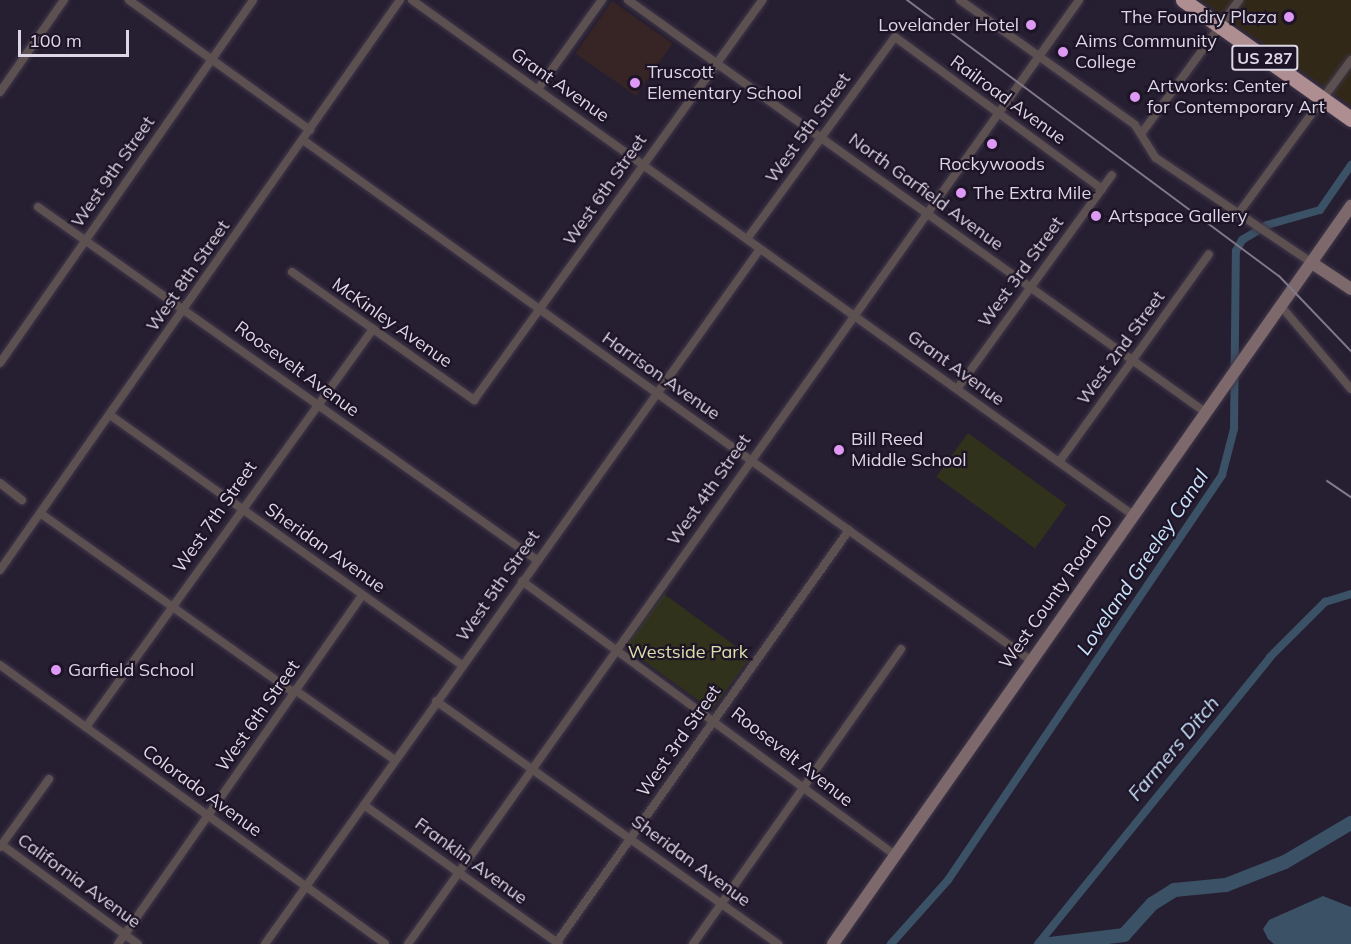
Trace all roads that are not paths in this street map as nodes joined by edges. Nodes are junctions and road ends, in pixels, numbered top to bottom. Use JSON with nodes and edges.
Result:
{"nodes":[{"id":1,"x":64,"y":0,"type":"edge"},
{"id":2,"x":129,"y":0,"type":"edge"},
{"id":3,"x":253,"y":0,"type":"edge"},
{"id":4,"x":400,"y":0,"type":"edge"},
{"id":5,"x":412,"y":0,"type":"edge"},
{"id":6,"x":602,"y":0,"type":"edge"},
{"id":7,"x":628,"y":0,"type":"edge"},
{"id":8,"x":762,"y":0,"type":"edge"},
{"id":9,"x":960,"y":0,"type":"edge"},
{"id":10,"x":1080,"y":0,"type":"edge"},
{"id":11,"x":1183,"y":0,"type":"edge"},
{"id":12,"x":1239,"y":0,"type":"edge"},
{"id":13,"x":1220,"y":26,"type":"junction"},
{"id":14,"x":895,"y":37,"type":"joint"},
{"id":15,"x":1039,"y":56,"type":"junction"},
{"id":16,"x":212,"y":60,"type":"junction"},
{"id":17,"x":1351,"y":60,"type":"edge"},
{"id":18,"x":717,"y":63,"type":"junction"},
{"id":19,"x":538,"y":89,"type":"junction"},
{"id":20,"x":0,"y":92,"type":"edge"},
{"id":21,"x":1323,"y":98,"type":"junction"},
{"id":22,"x":998,"y":113,"type":"junction"},
{"id":23,"x":1351,"y":119,"type":"edge"},
{"id":24,"x":310,"y":130,"type":"junction"},
{"id":25,"x":1141,"y":134,"type":"junction"},
{"id":26,"x":821,"y":138,"type":"junction"},
{"id":27,"x":303,"y":140,"type":"junction"},
{"id":28,"x":643,"y":164,"type":"junction"},
{"id":29,"x":1112,"y":175,"type":"dead end"},
{"id":30,"x":1102,"y":189,"type":"junction"},
{"id":31,"x":1351,"y":206,"type":"edge"},
{"id":32,"x":38,"y":207,"type":"dead end"},
{"id":33,"x":926,"y":212,"type":"junction"},
{"id":34,"x":1238,"y":214,"type":"junction"},
{"id":35,"x":86,"y":240,"type":"junction"},
{"id":36,"x":747,"y":240,"type":"junction"},
{"id":37,"x":760,"y":249,"type":"junction"},
{"id":38,"x":1209,"y":254,"type":"dead end"},
{"id":39,"x":1312,"y":263,"type":"junction"},
{"id":40,"x":292,"y":272,"type":"dead end"},
{"id":41,"x":1030,"y":287,"type":"junction"},
{"id":42,"x":1351,"y":289,"type":"edge"},
{"id":43,"x":1280,"y":305,"type":"junction"},
{"id":44,"x":185,"y":309,"type":"junction"},
{"id":45,"x":540,"y":310,"type":"junction"},
{"id":46,"x":852,"y":314,"type":"junction"},
{"id":47,"x":373,"y":329,"type":"junction"},
{"id":48,"x":1133,"y":360,"type":"junction"},
{"id":49,"x":0,"y":363,"type":"edge"},
{"id":50,"x":957,"y":389,"type":"junction"},
{"id":51,"x":1351,"y":389,"type":"edge"},
{"id":52,"x":656,"y":395,"type":"junction"},
{"id":53,"x":474,"y":400,"type":"joint"},
{"id":54,"x":318,"y":404,"type":"junction"},
{"id":55,"x":1205,"y":412,"type":"junction"},
{"id":56,"x":110,"y":415,"type":"junction"},
{"id":57,"x":752,"y":458,"type":"junction"},
{"id":58,"x":1059,"y":462,"type":"junction"},
{"id":59,"x":0,"y":483,"type":"edge"},
{"id":60,"x":22,"y":500,"type":"dead end"},
{"id":61,"x":241,"y":509,"type":"junction"},
{"id":62,"x":40,"y":513,"type":"junction"},
{"id":63,"x":1132,"y":515,"type":"junction"},
{"id":64,"x":849,"y":530,"type":"junction"},
{"id":65,"x":537,"y":560,"type":"junction"},
{"id":66,"x":0,"y":570,"type":"edge"},
{"id":67,"x":522,"y":581,"type":"junction"},
{"id":68,"x":362,"y":595,"type":"junction"},
{"id":69,"x":171,"y":606,"type":"junction"},
{"id":70,"x":617,"y":649,"type":"junction"},
{"id":71,"x":901,"y":649,"type":"dead end"},
{"id":72,"x":1030,"y":660,"type":"junction"},
{"id":73,"x":0,"y":665,"type":"edge"},
{"id":74,"x":462,"y":665,"type":"junction"},
{"id":75,"x":295,"y":692,"type":"junction"},
{"id":76,"x":436,"y":701,"type":"junction"},
{"id":77,"x":715,"y":718,"type":"junction"},
{"id":78,"x":86,"y":727,"type":"junction"},
{"id":79,"x":395,"y":760,"type":"junction"},
{"id":80,"x":533,"y":769,"type":"junction"},
{"id":81,"x":49,"y":778,"type":"dead end"},
{"id":82,"x":804,"y":787,"type":"junction"},
{"id":83,"x":364,"y":804,"type":"junction"},
{"id":84,"x":209,"y":816,"type":"junction"},
{"id":85,"x":631,"y":838,"type":"junction"},
{"id":86,"x":1,"y":846,"type":"edge"},
{"id":87,"x":895,"y":855,"type":"junction"},
{"id":88,"x":459,"y":873,"type":"junction"},
{"id":89,"x":305,"y":886,"type":"junction"},
{"id":90,"x":722,"y":903,"type":"junction"},
{"id":91,"x":124,"y":934,"type":"junction"},
{"id":92,"x":558,"y":943,"type":"edge"},
{"id":93,"x":118,"y":944,"type":"edge"},
{"id":94,"x":138,"y":944,"type":"edge"},
{"id":95,"x":265,"y":944,"type":"edge"},
{"id":96,"x":385,"y":944,"type":"edge"},
{"id":97,"x":408,"y":944,"type":"edge"},
{"id":98,"x":693,"y":944,"type":"edge"},
{"id":99,"x":778,"y":944,"type":"edge"},
{"id":100,"x":833,"y":944,"type":"edge"}],
"edges":[{"from":1,"to":20,"type":"street"},
{"from":2,"to":16,"type":"street"},
{"from":3,"to":16,"type":"street","name":"West 9th Street"},
{"from":4,"to":24,"type":"street","name":"West 8th Street"},
{"from":5,"to":19,"type":"street","name":"Grant Avenue"},
{"from":6,"to":19,"type":"street"},
{"from":7,"to":18,"type":"street","name":"North Garfield Avenue"},
{"from":8,"to":18,"type":"street","name":"West 6th Street"},
{"from":9,"to":15,"type":"street"},
{"from":10,"to":15,"type":"street","name":"West 4th Street"},
{"from":11,"to":13,"type":"highway","number":"US 287"},
{"from":12,"to":13,"type":"street"},
{"from":13,"to":21,"type":"highway","number":"US 287"},
{"from":13,"to":25,"type":"street"},
{"from":14,"to":22,"type":"street","name":"Railroad Avenue"},
{"from":14,"to":26,"type":"street","name":"West 5th Street"},
{"from":15,"to":22,"type":"street","name":"West 4th Street"},
{"from":15,"to":25,"type":"street"},
{"from":16,"to":24,"type":"street"},
{"from":16,"to":35,"type":"street","name":"West 9th Street"},
{"from":17,"to":21,"type":"street"},
{"from":18,"to":26,"type":"street","name":"North Garfield Avenue"},
{"from":18,"to":28,"type":"street","name":"West 6th Street"},
{"from":19,"to":28,"type":"street","name":"Grant Avenue"},
{"from":21,"to":23,"type":"highway","number":"US 287"},
{"from":21,"to":34,"type":"street"},
{"from":22,"to":30,"type":"street","name":"Railroad Avenue"},
{"from":22,"to":33,"type":"street","name":"West 4th Street"},
{"from":24,"to":27,"type":"street","name":"West 8th Street"},
{"from":25,"to":34,"type":"street"},
{"from":26,"to":33,"type":"street","name":"North Garfield Avenue"},
{"from":26,"to":36,"type":"street","name":"West 5th Street"},
{"from":27,"to":44,"type":"street","name":"West 8th Street"},
{"from":27,"to":45,"type":"street","name":"Harrison Avenue"},
{"from":28,"to":36,"type":"street","name":"Grant Avenue"},
{"from":28,"to":45,"type":"street","name":"West 6th Street"},
{"from":29,"to":30,"type":"street","name":"West 3rd Street"},
{"from":30,"to":41,"type":"street","name":"West 3rd Street"},
{"from":31,"to":39,"type":"main road","name":"West County Road 20"},
{"from":32,"to":35,"type":"street","name":"Roosevelt Avenue"},
{"from":33,"to":41,"type":"street","name":"North Garfield Avenue"},
{"from":33,"to":46,"type":"street","name":"West 4th Street"},
{"from":34,"to":39,"type":"street"},
{"from":35,"to":44,"type":"street","name":"Roosevelt Avenue"},
{"from":35,"to":49,"type":"street","name":"West 9th Street"},
{"from":36,"to":37,"type":"street","name":"Grant Avenue"},
{"from":37,"to":46,"type":"street","name":"Grant Avenue"},
{"from":37,"to":52,"type":"street","name":"West 5th Street"},
{"from":38,"to":48,"type":"street","name":"West 2nd Street"},
{"from":39,"to":42,"type":"main road"},
{"from":39,"to":43,"type":"main road","name":"West County Road 20"},
{"from":40,"to":47,"type":"street","name":"McKinley Avenue"},
{"from":41,"to":48,"type":"street","name":"North Garfield Avenue"},
{"from":41,"to":50,"type":"street","name":"West 3rd Street"},
{"from":43,"to":51,"type":"street"},
{"from":43,"to":55,"type":"main road","name":"West County Road 20"},
{"from":44,"to":54,"type":"street","name":"Roosevelt Avenue"},
{"from":44,"to":56,"type":"street","name":"West 8th Street"},
{"from":45,"to":52,"type":"street","name":"Harrison Avenue"},
{"from":45,"to":53,"type":"street","name":"West 6th Street"},
{"from":46,"to":50,"type":"street","name":"Grant Avenue"},
{"from":46,"to":57,"type":"street","name":"West 4th Street"},
{"from":47,"to":53,"type":"street","name":"McKinley Avenue"},
{"from":47,"to":54,"type":"street","name":"West 7th Street"},
{"from":48,"to":55,"type":"street","name":"North Garfield Avenue"},
{"from":48,"to":58,"type":"street","name":"West 2nd Street"},
{"from":50,"to":58,"type":"street","name":"Grant Avenue"},
{"from":52,"to":57,"type":"street","name":"Harrison Avenue"},
{"from":52,"to":65,"type":"street","name":"West 5th Street"},
{"from":54,"to":61,"type":"street","name":"West 7th Street"},
{"from":54,"to":65,"type":"street","name":"Roosevelt Avenue"},
{"from":55,"to":63,"type":"main road","name":"West County Road 20"},
{"from":56,"to":61,"type":"street","name":"Sheridan Avenue"},
{"from":56,"to":62,"type":"street","name":"West 8th Street"},
{"from":57,"to":64,"type":"street","name":"Harrison Avenue"},
{"from":57,"to":70,"type":"street","name":"West 4th Street"},
{"from":58,"to":63,"type":"street","name":"Grant Avenue"},
{"from":59,"to":60,"type":"street"},
{"from":61,"to":68,"type":"street","name":"Sheridan Avenue"},
{"from":61,"to":69,"type":"street","name":"West 7th Street"},
{"from":62,"to":66,"type":"street","name":"West 8th Street"},
{"from":62,"to":69,"type":"street"},
{"from":63,"to":72,"type":"main road","name":"West County Road 20"},
{"from":64,"to":72,"type":"street","name":"Harrison Avenue"},
{"from":64,"to":77,"type":"street","name":"West 3rd Street"},
{"from":65,"to":67,"type":"street","name":"West 5th Street"},
{"from":67,"to":70,"type":"street","name":"Roosevelt Avenue"},
{"from":67,"to":74,"type":"street","name":"West 5th Street"},
{"from":68,"to":74,"type":"street","name":"Sheridan Avenue"},
{"from":68,"to":75,"type":"street","name":"West 6th Street"},
{"from":69,"to":75,"type":"street"},
{"from":69,"to":78,"type":"street","name":"West 7th Street"},
{"from":70,"to":77,"type":"street","name":"Roosevelt Avenue"},
{"from":70,"to":80,"type":"street","name":"West 4th Street"},
{"from":71,"to":82,"type":"street"},
{"from":72,"to":87,"type":"main road","name":"West County Road 20"},
{"from":73,"to":78,"type":"street","name":"Colorado Avenue"},
{"from":74,"to":76,"type":"street","name":"West 5th Street"},
{"from":75,"to":79,"type":"street"},
{"from":75,"to":84,"type":"street","name":"West 6th Street"},
{"from":76,"to":79,"type":"street","name":"West 5th Street"},
{"from":76,"to":80,"type":"street","name":"Sheridan Avenue"},
{"from":77,"to":82,"type":"street","name":"Roosevelt Avenue"},
{"from":77,"to":85,"type":"street","name":"West 3rd Street"},
{"from":78,"to":84,"type":"street","name":"Colorado Avenue"},
{"from":79,"to":83,"type":"street","name":"West 5th Street"},
{"from":80,"to":85,"type":"street","name":"Sheridan Avenue"},
{"from":80,"to":88,"type":"street","name":"West 4th Street"},
{"from":81,"to":86,"type":"street"},
{"from":82,"to":87,"type":"street","name":"Roosevelt Avenue"},
{"from":82,"to":90,"type":"street"},
{"from":83,"to":88,"type":"street","name":"Franklin Avenue"},
{"from":83,"to":89,"type":"street","name":"West 5th Street"},
{"from":84,"to":89,"type":"street","name":"Colorado Avenue"},
{"from":84,"to":91,"type":"street","name":"West 6th Street"},
{"from":85,"to":90,"type":"street","name":"Sheridan Avenue"},
{"from":85,"to":92,"type":"street","name":"West 3rd Street"},
{"from":86,"to":91,"type":"street","name":"California Avenue"},
{"from":87,"to":100,"type":"main road","name":"West County Road 20"},
{"from":88,"to":92,"type":"street","name":"Franklin Avenue"},
{"from":88,"to":97,"type":"street","name":"West 4th Street"},
{"from":89,"to":95,"type":"street","name":"West 5th Street"},
{"from":89,"to":96,"type":"street","name":"Colorado Avenue"},
{"from":90,"to":98,"type":"street"},
{"from":90,"to":99,"type":"street","name":"Sheridan Avenue"},
{"from":91,"to":93,"type":"street","name":"West 6th Street"},
{"from":91,"to":94,"type":"street","name":"California Avenue"}]}
